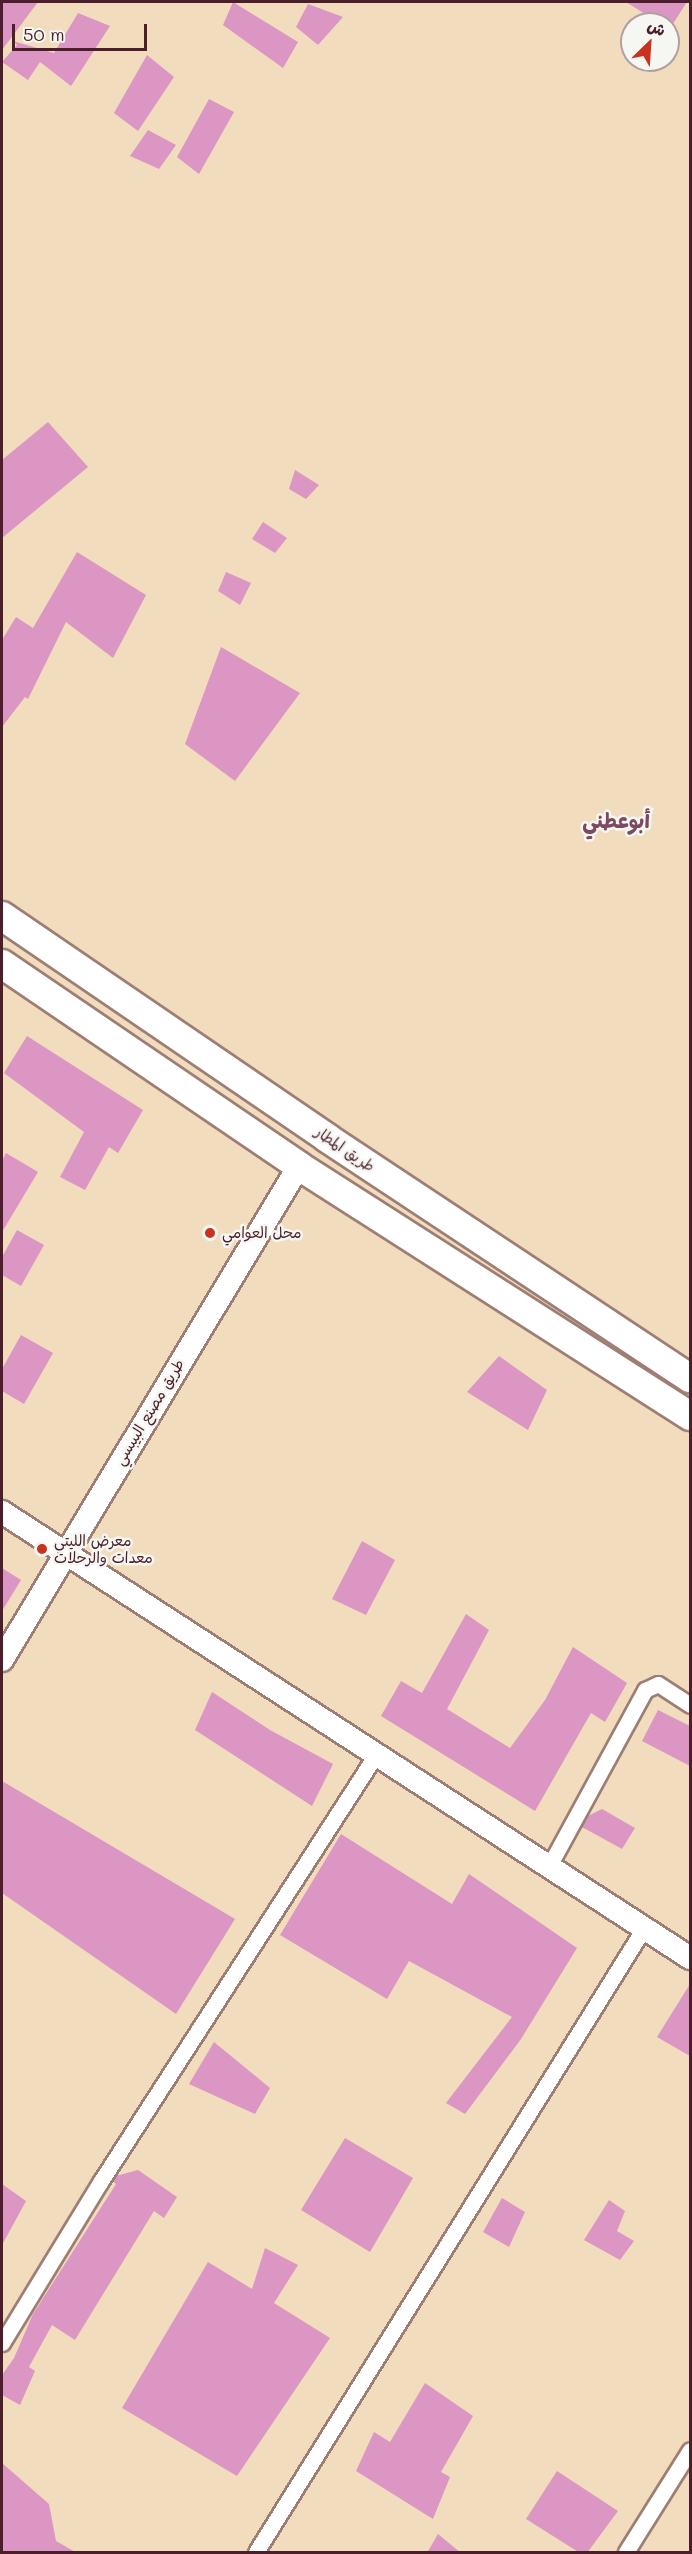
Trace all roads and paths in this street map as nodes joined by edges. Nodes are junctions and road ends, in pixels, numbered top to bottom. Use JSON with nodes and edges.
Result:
{"nodes":[{"id":1,"x":2,"y":916,"type":"edge"},
{"id":2,"x":2,"y":964,"type":"edge"},
{"id":3,"x":299,"y":1166,"type":"junction"},
{"id":4,"x":690,"y":1378,"type":"edge"},
{"id":5,"x":690,"y":1416,"type":"edge"},
{"id":6,"x":2,"y":1512,"type":"edge"},
{"id":7,"x":64,"y":1553,"type":"junction"},
{"id":8,"x":2,"y":1659,"type":"edge"},
{"id":9,"x":690,"y":1705,"type":"edge"},
{"id":10,"x":375,"y":1756,"type":"junction"},
{"id":11,"x":548,"y":1868,"type":"junction"},
{"id":12,"x":644,"y":1928,"type":"junction"},
{"id":13,"x":690,"y":1958,"type":"edge"},
{"id":14,"x":2,"y":2343,"type":"edge"},
{"id":15,"x":690,"y":2450,"type":"edge"},
{"id":16,"x":256,"y":2553,"type":"edge"},
{"id":17,"x":626,"y":2553,"type":"edge"}],
"edges":[{"from":1,"to":4,"type":"highway","name":"طريق المطار"},
{"from":2,"to":3,"type":"highway"},
{"from":3,"to":5,"type":"highway"},
{"from":3,"to":7,"type":"street","name":"طريق مصنع البيبسي"},
{"from":6,"to":7,"type":"street"},
{"from":7,"to":8,"type":"street","name":"طريق مصنع البيبسي"},
{"from":7,"to":10,"type":"street"},
{"from":9,"to":11,"type":"street"},
{"from":10,"to":11,"type":"street"},
{"from":10,"to":14,"type":"street"},
{"from":11,"to":12,"type":"street"},
{"from":12,"to":13,"type":"street"},
{"from":12,"to":16,"type":"street"},
{"from":15,"to":17,"type":"street"}]}
